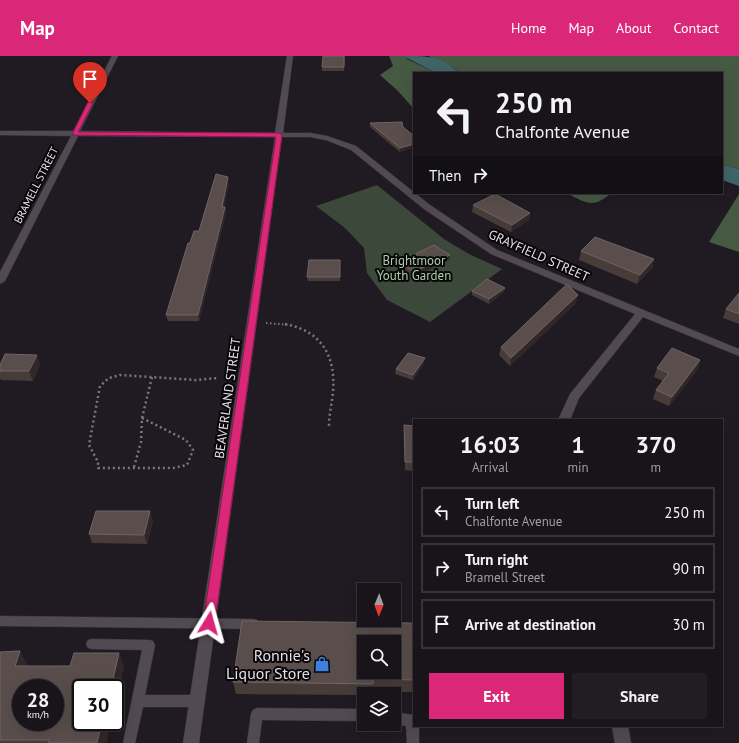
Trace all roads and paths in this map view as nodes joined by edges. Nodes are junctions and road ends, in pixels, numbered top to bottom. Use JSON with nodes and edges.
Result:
{"nodes":[{"id":1,"x":115,"y":56,"type":"edge"},
{"id":2,"x":290,"y":56,"type":"edge"},
{"id":3,"x":0,"y":134,"type":"edge"},
{"id":4,"x":74,"y":134,"type":"junction"},
{"id":5,"x":279,"y":135,"type":"junction"},
{"id":6,"x":0,"y":281,"type":"edge"},
{"id":7,"x":641,"y":313,"type":"junction"},
{"id":8,"x":277,"y":323,"type":"dead end"},
{"id":9,"x":739,"y":353,"type":"edge"},
{"id":10,"x":152,"y":377,"type":"junction"},
{"id":11,"x":218,"y":378,"type":"dead end"},
{"id":12,"x":142,"y":418,"type":"junction"},
{"id":13,"x":564,"y":419,"type":"edge"},
{"id":14,"x":329,"y":426,"type":"dead end"},
{"id":15,"x":134,"y":467,"type":"junction"},
{"id":16,"x":0,"y":621,"type":"edge"},
{"id":17,"x":209,"y":623,"type":"junction"},
{"id":18,"x":263,"y":624,"type":"edge"},
{"id":19,"x":92,"y":644,"type":"dead end"},
{"id":20,"x":138,"y":701,"type":"junction"},
{"id":21,"x":197,"y":701,"type":"junction"},
{"id":22,"x":357,"y":715,"type":"edge"},
{"id":23,"x":401,"y":719,"type":"edge"},
{"id":24,"x":413,"y":721,"type":"edge"},
{"id":25,"x":620,"y":727,"type":"edge"},
{"id":26,"x":130,"y":743,"type":"edge"},
{"id":27,"x":192,"y":743,"type":"edge"},
{"id":28,"x":253,"y":743,"type":"edge"},
{"id":29,"x":413,"y":743,"type":"edge"},
{"id":30,"x":624,"y":743,"type":"edge"}],
"edges":[{"from":1,"to":4,"type":"street","name":"BRAMELL STREET"},
{"from":2,"to":5,"type":"street","name":"BEAVERLAND STREET"},
{"from":3,"to":4,"type":"street","name":"GRAYFIELD STREET"},
{"from":4,"to":5,"type":"street","name":"GRAYFIELD STREET"},
{"from":4,"to":6,"type":"street","name":"BRAMELL STREET"},
{"from":5,"to":7,"type":"street","name":"GRAYFIELD STREET"},
{"from":5,"to":17,"type":"street","name":"BEAVERLAND STREET"},
{"from":7,"to":9,"type":"street","name":"GRAYFIELD STREET"},
{"from":7,"to":13,"type":"street"},
{"from":8,"to":14,"type":"path"},
{"from":10,"to":11,"type":"path"},
{"from":10,"to":12,"type":"path"},
{"from":10,"to":15,"type":"path"},
{"from":12,"to":15,"type":"path"},
{"from":12,"to":15,"type":"path"},
{"from":16,"to":17,"type":"lane"},
{"from":17,"to":18,"type":"lane"},
{"from":17,"to":21,"type":"street","name":"BEAVERLAND STREET"},
{"from":19,"to":20,"type":"lane"},
{"from":20,"to":21,"type":"lane"},
{"from":20,"to":26,"type":"lane"},
{"from":21,"to":27,"type":"street","name":"BEAVERLAND STREET"},
{"from":22,"to":28,"type":"lane"},
{"from":23,"to":24,"type":"lane"},
{"from":24,"to":29,"type":"lane"},
{"from":25,"to":30,"type":"street"}]}
